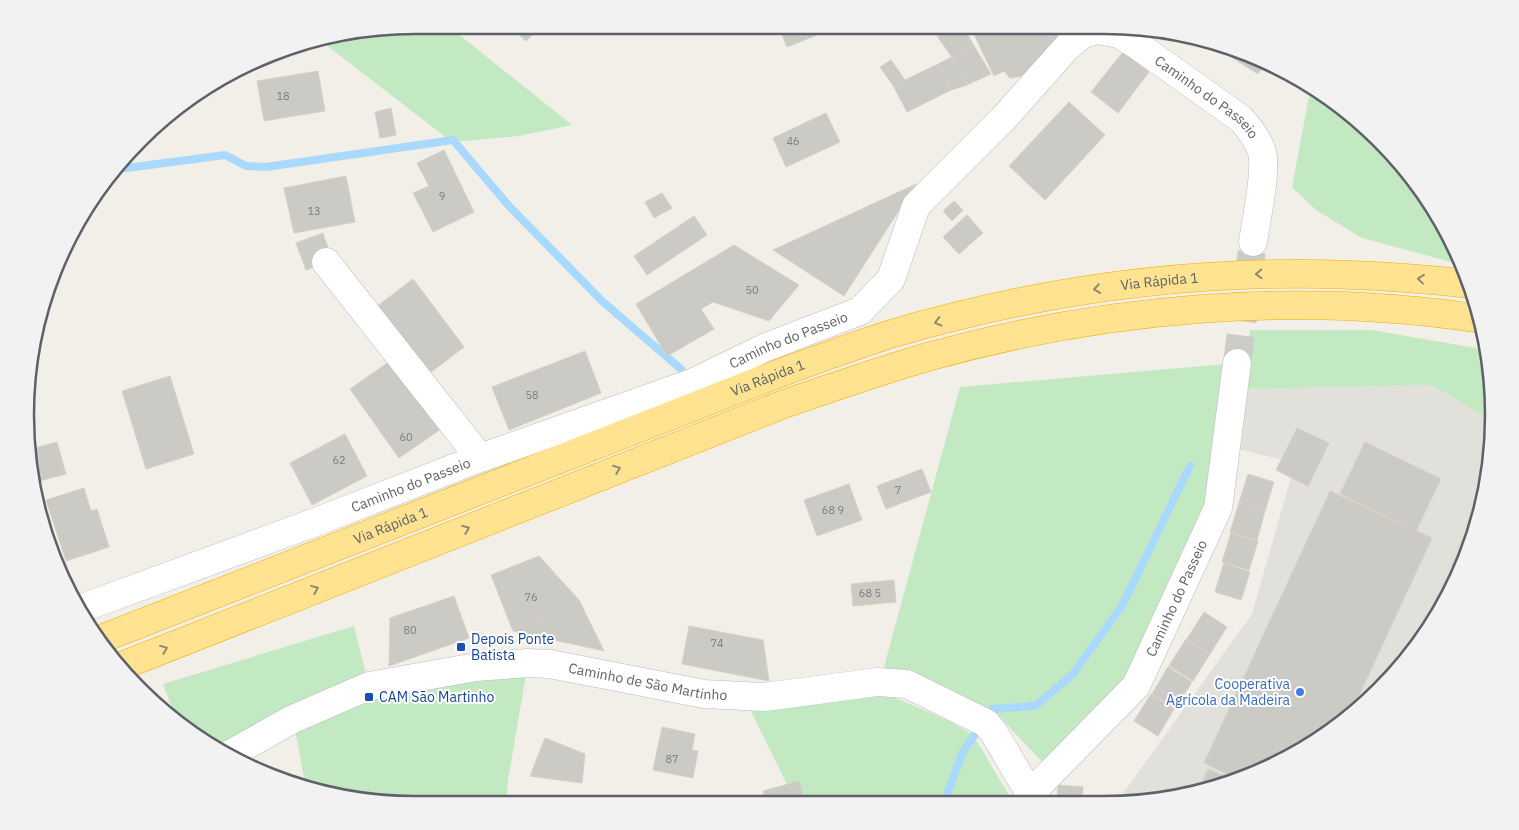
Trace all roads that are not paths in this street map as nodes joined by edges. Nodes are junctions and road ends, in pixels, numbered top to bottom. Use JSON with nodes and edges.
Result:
{"nodes":[{"id":1,"x":1083,"y":34,"type":"edge"},
{"id":2,"x":1120,"y":35,"type":"edge"},
{"id":3,"x":1253,"y":242,"type":"tunnel mouth"},
{"id":4,"x":326,"y":262,"type":"dead end"},
{"id":5,"x":1462,"y":283,"type":"edge"},
{"id":6,"x":1472,"y":318,"type":"edge"},
{"id":7,"x":1237,"y":363,"type":"tunnel mouth"},
{"id":8,"x":480,"y":458,"type":"junction"},
{"id":9,"x":85,"y":607,"type":"edge"},
{"id":10,"x":106,"y":637,"type":"edge"},
{"id":11,"x":126,"y":664,"type":"edge"},
{"id":12,"x":235,"y":751,"type":"edge"},
{"id":13,"x":1029,"y":796,"type":"edge"},
{"id":14,"x":1032,"y":796,"type":"edge"}],
"edges":[{"from":1,"to":8,"type":"street","name":"Caminho do Passeio"},
{"from":2,"to":3,"type":"street","name":"Caminho do Passeio"},
{"from":4,"to":8,"type":"street"},
{"from":5,"to":10,"type":"highway","name":"Via Rápida 1","one_way":true},
{"from":11,"to":6,"type":"highway","one_way":true},
{"from":7,"to":14,"type":"street","name":"Caminho do Passeio"},
{"from":8,"to":9,"type":"street","name":"Caminho do Passeio"},
{"from":12,"to":13,"type":"street","name":"Caminho de São Martinho"}]}
